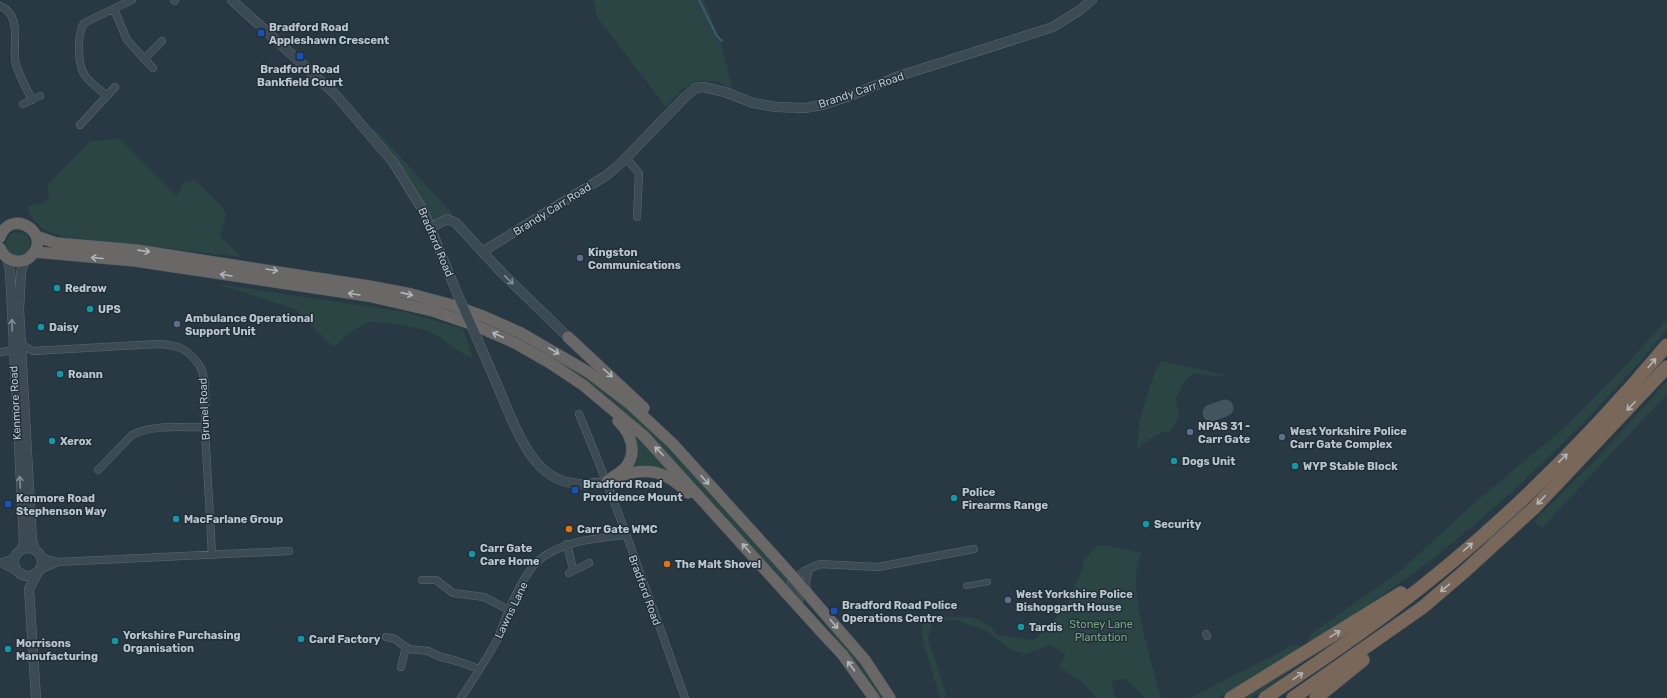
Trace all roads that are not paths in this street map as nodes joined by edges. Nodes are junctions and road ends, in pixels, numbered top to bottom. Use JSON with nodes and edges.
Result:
{"nodes":[{"id":1,"x":132,"y":0,"type":"edge"},
{"id":2,"x":232,"y":0,"type":"edge"},
{"id":3,"x":1092,"y":0,"type":"edge"},
{"id":4,"x":0,"y":6,"type":"edge"},
{"id":5,"x":114,"y":9,"type":"junction"},
{"id":6,"x":162,"y":41,"type":"dead end"},
{"id":7,"x":144,"y":59,"type":"junction"},
{"id":8,"x":153,"y":68,"type":"dead end"},
{"id":9,"x":115,"y":87,"type":"dead end"},
{"id":10,"x":40,"y":96,"type":"dead end"},
{"id":11,"x":107,"y":96,"type":"junction"},
{"id":12,"x":32,"y":100,"type":"junction"},
{"id":13,"x":24,"y":104,"type":"dead end"},
{"id":14,"x":80,"y":125,"type":"dead end"},
{"id":15,"x":626,"y":158,"type":"junction"},
{"id":16,"x":637,"y":217,"type":"dead end"},
{"id":17,"x":430,"y":228,"type":"junction"},
{"id":18,"x":1,"y":232,"type":"edge"},
{"id":19,"x":36,"y":236,"type":"junction"},
{"id":20,"x":0,"y":248,"type":"edge"},
{"id":21,"x":35,"y":252,"type":"junction"},
{"id":22,"x":482,"y":252,"type":"junction"},
{"id":23,"x":7,"y":258,"type":"junction"},
{"id":24,"x":24,"y":261,"type":"junction"},
{"id":25,"x":568,"y":337,"type":"joint"},
{"id":26,"x":21,"y":343,"type":"junction"},
{"id":27,"x":515,"y":343,"type":"junction"},
{"id":28,"x":1667,"y":345,"type":"edge"},
{"id":29,"x":13,"y":351,"type":"junction"},
{"id":30,"x":33,"y":351,"type":"junction"},
{"id":31,"x":0,"y":352,"type":"edge"},
{"id":32,"x":22,"y":359,"type":"junction"},
{"id":33,"x":1667,"y":367,"type":"edge"},
{"id":34,"x":579,"y":414,"type":"dead end"},
{"id":35,"x":204,"y":427,"type":"junction"},
{"id":36,"x":673,"y":444,"type":"junction"},
{"id":37,"x":98,"y":470,"type":"dead end"},
{"id":38,"x":607,"y":481,"type":"junction"},
{"id":39,"x":713,"y":512,"type":"junction"},
{"id":40,"x":625,"y":535,"type":"junction"},
{"id":41,"x":567,"y":544,"type":"junction"},
{"id":42,"x":22,"y":549,"type":"junction"},
{"id":43,"x":974,"y":549,"type":"dead end"},
{"id":44,"x":289,"y":551,"type":"dead end"},
{"id":45,"x":38,"y":553,"type":"junction"},
{"id":46,"x":212,"y":554,"type":"junction"},
{"id":47,"x":14,"y":558,"type":"junction"},
{"id":48,"x":58,"y":562,"type":"junction"},
{"id":49,"x":1,"y":563,"type":"edge"},
{"id":50,"x":588,"y":563,"type":"dead end"},
{"id":51,"x":1449,"y":563,"type":"junction"},
{"id":52,"x":809,"y":569,"type":"junction"},
{"id":53,"x":39,"y":572,"type":"junction"},
{"id":54,"x":17,"y":573,"type":"junction"},
{"id":55,"x":794,"y":578,"type":"junction"},
{"id":56,"x":422,"y":580,"type":"dead end"},
{"id":57,"x":988,"y":582,"type":"dead end"},
{"id":58,"x":966,"y":586,"type":"dead end"},
{"id":59,"x":29,"y":589,"type":"junction"},
{"id":60,"x":808,"y":594,"type":"junction"},
{"id":61,"x":1423,"y":607,"type":"junction"},
{"id":62,"x":509,"y":610,"type":"junction"},
{"id":63,"x":826,"y":636,"type":"junction"},
{"id":64,"x":386,"y":637,"type":"dead end"},
{"id":65,"x":406,"y":647,"type":"junction"},
{"id":66,"x":401,"y":667,"type":"dead end"},
{"id":67,"x":479,"y":669,"type":"junction"},
{"id":68,"x":36,"y":698,"type":"edge"},
{"id":69,"x":461,"y":698,"type":"edge"},
{"id":70,"x":685,"y":698,"type":"edge"},
{"id":71,"x":874,"y":698,"type":"edge"},
{"id":72,"x":890,"y":698,"type":"edge"},
{"id":73,"x":1230,"y":698,"type":"edge"},
{"id":74,"x":1266,"y":698,"type":"edge"},
{"id":75,"x":1293,"y":698,"type":"edge"},
{"id":76,"x":1316,"y":698,"type":"edge"}],
"edges":[{"from":1,"to":5,"type":"street"},
{"from":2,"to":17,"type":"street","name":"Bradford Road"},
{"from":3,"to":15,"type":"street","name":"Brandy Carr Road"},
{"from":4,"to":12,"type":"street"},
{"from":5,"to":7,"type":"street"},
{"from":5,"to":11,"type":"street"},
{"from":6,"to":7,"type":"street"},
{"from":7,"to":8,"type":"street"},
{"from":9,"to":11,"type":"street"},
{"from":10,"to":12,"type":"street"},
{"from":11,"to":14,"type":"street"},
{"from":12,"to":13,"type":"street"},
{"from":15,"to":16,"type":"street"},
{"from":15,"to":22,"type":"street","name":"Brandy Carr Road"},
{"from":17,"to":22,"type":"street"},
{"from":17,"to":38,"type":"street","name":"Bradford Road","bridge":true},
{"from":18,"to":19,"type":"highway"},
{"from":19,"to":21,"type":"highway"},
{"from":19,"to":36,"type":"highway","one_way":true},
{"from":20,"to":23,"type":"highway"},
{"from":21,"to":24,"type":"highway"},
{"from":27,"to":21,"type":"highway","one_way":true},
{"from":22,"to":25,"type":"street","one_way":true},
{"from":23,"to":24,"type":"highway"},
{"from":29,"to":23,"type":"street","name":"Kenmore Road","one_way":true},
{"from":24,"to":26,"type":"street","name":"Kenmore Road"},
{"from":25,"to":36,"type":"highway","one_way":true},
{"from":26,"to":29,"type":"street"},
{"from":26,"to":30,"type":"street"},
{"from":26,"to":32,"type":"street","name":"Kenmore Road"},
{"from":27,"to":38,"type":"highway"},
{"from":39,"to":27,"type":"highway","one_way":true},
{"from":51,"to":28,"type":"highway","one_way":true},
{"from":29,"to":31,"type":"street"},
{"from":42,"to":29,"type":"street","name":"Kenmore Road","one_way":true},
{"from":30,"to":32,"type":"street"},
{"from":30,"to":35,"type":"street","name":"Brunel Road"},
{"from":32,"to":45,"type":"street","name":"Kenmore Road"},
{"from":33,"to":61,"type":"highway","one_way":true},
{"from":34,"to":38,"type":"street","name":"Bradford Road"},
{"from":35,"to":37,"type":"street"},
{"from":35,"to":46,"type":"street","name":"Brunel Road"},
{"from":36,"to":55,"type":"highway","one_way":true},
{"from":38,"to":39,"type":"highway"},
{"from":38,"to":40,"type":"street","name":"Bradford Road"},
{"from":63,"to":39,"type":"highway","one_way":true},
{"from":40,"to":41,"type":"street","name":"Lawns Lane"},
{"from":40,"to":70,"type":"street","name":"Bradford Road"},
{"from":41,"to":50,"type":"street"},
{"from":41,"to":62,"type":"street","name":"Lawns Lane"},
{"from":42,"to":45,"type":"street"},
{"from":42,"to":47,"type":"street"},
{"from":43,"to":52,"type":"street"},
{"from":44,"to":46,"type":"street"},
{"from":45,"to":48,"type":"street"},
{"from":45,"to":53,"type":"street","name":"Kenmore Road"},
{"from":46,"to":48,"type":"street"},
{"from":47,"to":49,"type":"street"},
{"from":47,"to":54,"type":"street"},
{"from":48,"to":53,"type":"street"},
{"from":49,"to":54,"type":"street"},
{"from":73,"to":51,"type":"highway","one_way":true},
{"from":74,"to":51,"type":"highway","one_way":true},
{"from":52,"to":55,"type":"street"},
{"from":52,"to":60,"type":"street"},
{"from":53,"to":54,"type":"street"},
{"from":53,"to":59,"type":"street","name":"Kenmore Road"},
{"from":54,"to":59,"type":"street"},
{"from":55,"to":60,"type":"highway"},
{"from":55,"to":63,"type":"street"},
{"from":56,"to":62,"type":"street"},
{"from":57,"to":58,"type":"street"},
{"from":59,"to":68,"type":"street"},
{"from":60,"to":72,"type":"highway","one_way":true},
{"from":61,"to":75,"type":"highway"},
{"from":61,"to":76,"type":"highway"},
{"from":62,"to":67,"type":"street","name":"Lawns Lane"},
{"from":71,"to":63,"type":"highway","one_way":true},
{"from":64,"to":65,"type":"street"},
{"from":65,"to":66,"type":"street"},
{"from":65,"to":67,"type":"street"},
{"from":67,"to":69,"type":"street","name":"Lawns Lane"}]}
